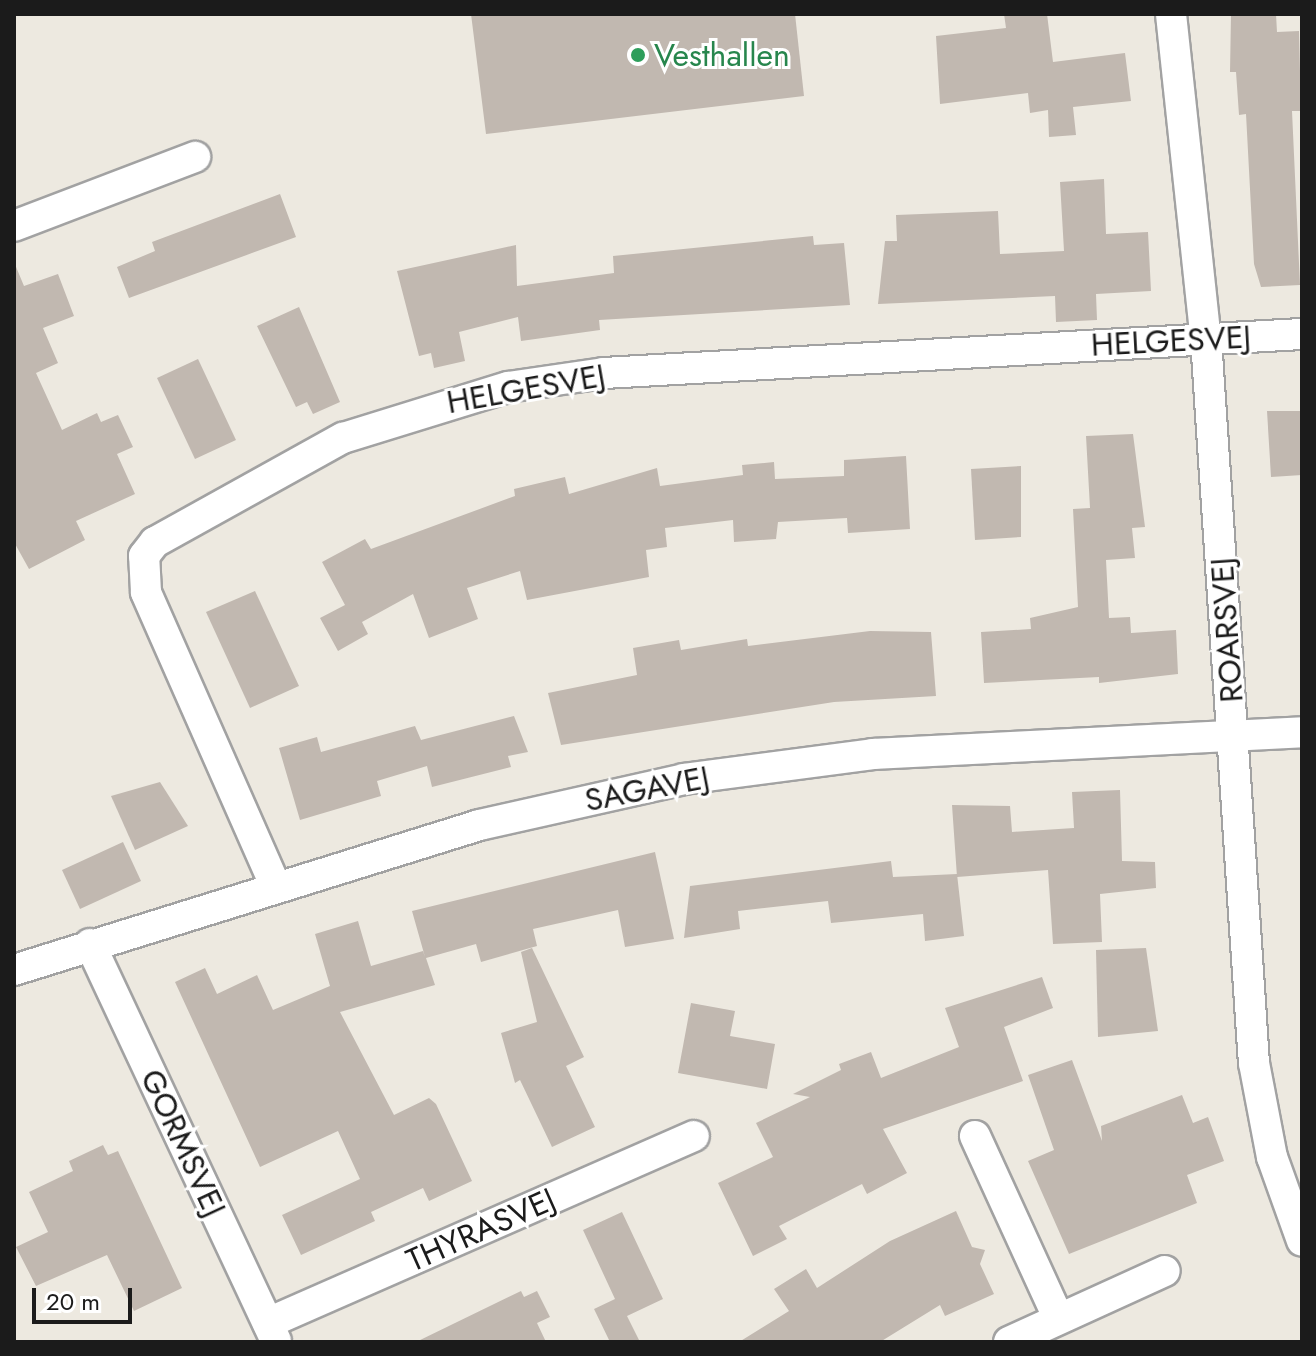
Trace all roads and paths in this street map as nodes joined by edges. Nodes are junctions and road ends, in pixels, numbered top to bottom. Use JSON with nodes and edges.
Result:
{"nodes":[{"id":1,"x":1171,"y":14,"type":"edge"},
{"id":2,"x":195,"y":157,"type":"dead end"},
{"id":3,"x":14,"y":226,"type":"edge"},
{"id":4,"x":1302,"y":334,"type":"edge"},
{"id":5,"x":1206,"y":339,"type":"junction"},
{"id":6,"x":1302,"y":732,"type":"edge"},
{"id":7,"x":1234,"y":735,"type":"junction"},
{"id":8,"x":275,"y":885,"type":"junction"},
{"id":9,"x":90,"y":944,"type":"junction"},
{"id":10,"x":14,"y":970,"type":"edge"},
{"id":11,"x":694,"y":1136,"type":"dead end"},
{"id":12,"x":975,"y":1136,"type":"dead end"},
{"id":13,"x":1302,"y":1241,"type":"edge"},
{"id":14,"x":1165,"y":1271,"type":"dead end"},
{"id":15,"x":1058,"y":1317,"type":"junction"},
{"id":16,"x":273,"y":1333,"type":"edge"},
{"id":17,"x":1009,"y":1342,"type":"edge"}],
"edges":[{"from":1,"to":5,"type":"street","name":"ROARSVEJ"},
{"from":2,"to":3,"type":"street"},
{"from":4,"to":5,"type":"street","name":"HELGESVEJ"},
{"from":5,"to":7,"type":"street","name":"ROARSVEJ"},
{"from":5,"to":8,"type":"street","name":"HELGESVEJ"},
{"from":6,"to":7,"type":"street","name":"SAGAVEJ"},
{"from":7,"to":8,"type":"street","name":"SAGAVEJ"},
{"from":7,"to":13,"type":"street","name":"ROARSVEJ"},
{"from":8,"to":9,"type":"street","name":"SAGAVEJ"},
{"from":9,"to":10,"type":"street","name":"SAGAVEJ"},
{"from":9,"to":16,"type":"street","name":"GORMSVEJ"},
{"from":11,"to":16,"type":"street","name":"THYRASVEJ"},
{"from":12,"to":15,"type":"street"},
{"from":14,"to":15,"type":"street"},
{"from":15,"to":17,"type":"street"}]}
